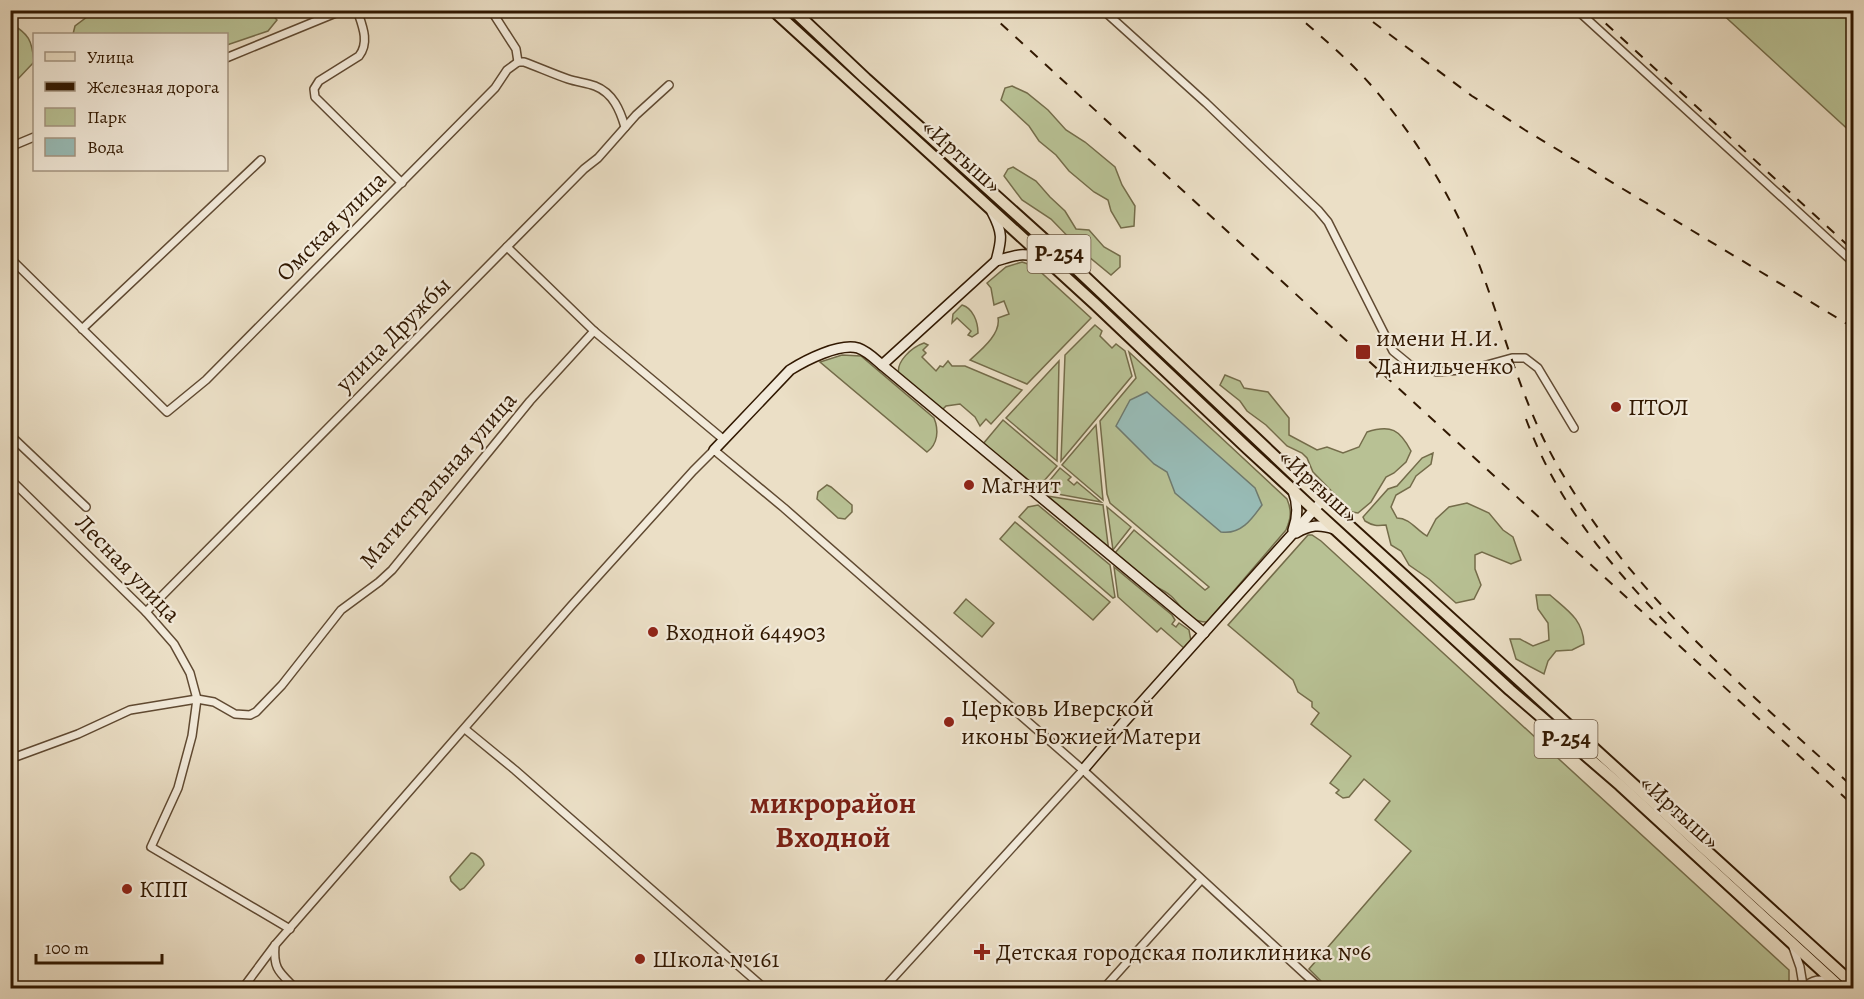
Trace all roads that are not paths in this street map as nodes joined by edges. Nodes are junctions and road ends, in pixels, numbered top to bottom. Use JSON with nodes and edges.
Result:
{"nodes":[{"id":1,"x":343,"y":10,"type":"edge"},
{"id":2,"x":357,"y":10,"type":"edge"},
{"id":3,"x":491,"y":10,"type":"edge"},
{"id":4,"x":772,"y":10,"type":"edge"},
{"id":5,"x":793,"y":10,"type":"edge"},
{"id":6,"x":1103,"y":10,"type":"edge"},
{"id":7,"x":1577,"y":10,"type":"edge"},
{"id":8,"x":228,"y":57,"type":"edge"},
{"id":9,"x":518,"y":62,"type":"junction"},
{"id":10,"x":669,"y":85,"type":"dead end"},
{"id":11,"x":625,"y":127,"type":"junction"},
{"id":12,"x":33,"y":137,"type":"edge"},
{"id":13,"x":10,"y":147,"type":"edge"},
{"id":14,"x":261,"y":160,"type":"dead end"},
{"id":15,"x":402,"y":183,"type":"junction"},
{"id":16,"x":991,"y":211,"type":"junction"},
{"id":17,"x":507,"y":247,"type":"junction"},
{"id":18,"x":10,"y":258,"type":"edge"},
{"id":19,"x":1046,"y":260,"type":"junction"},
{"id":20,"x":996,"y":261,"type":"junction"},
{"id":21,"x":1854,"y":263,"type":"edge"},
{"id":22,"x":82,"y":329,"type":"junction"},
{"id":23,"x":594,"y":331,"type":"junction"},
{"id":24,"x":882,"y":365,"type":"junction"},
{"id":25,"x":1574,"y":428,"type":"dead end"},
{"id":26,"x":10,"y":435,"type":"edge"},
{"id":27,"x":723,"y":439,"type":"junction"},
{"id":28,"x":714,"y":450,"type":"junction"},
{"id":29,"x":10,"y":479,"type":"edge"},
{"id":30,"x":1292,"y":489,"type":"junction"},
{"id":31,"x":1318,"y":506,"type":"junction"},
{"id":32,"x":86,"y":507,"type":"dead end"},
{"id":33,"x":1337,"y":531,"type":"junction"},
{"id":34,"x":1289,"y":537,"type":"junction"},
{"id":35,"x":146,"y":612,"type":"junction"},
{"id":36,"x":1204,"y":633,"type":"junction"},
{"id":37,"x":197,"y":699,"type":"junction"},
{"id":38,"x":465,"y":729,"type":"junction"},
{"id":39,"x":10,"y":759,"type":"edge"},
{"id":40,"x":1083,"y":770,"type":"junction"},
{"id":41,"x":1201,"y":880,"type":"junction"},
{"id":42,"x":290,"y":928,"type":"junction"},
{"id":43,"x":1791,"y":942,"type":"junction"},
{"id":44,"x":275,"y":945,"type":"junction"},
{"id":45,"x":1815,"y":958,"type":"junction"},
{"id":46,"x":1854,"y":986,"type":"edge"},
{"id":47,"x":1804,"y":987,"type":"edge"},
{"id":48,"x":243,"y":988,"type":"edge"},
{"id":49,"x":295,"y":988,"type":"edge"},
{"id":50,"x":764,"y":988,"type":"edge"},
{"id":51,"x":884,"y":988,"type":"edge"},
{"id":52,"x":1104,"y":988,"type":"edge"},
{"id":53,"x":1320,"y":988,"type":"edge"},
{"id":54,"x":1840,"y":988,"type":"edge"}],
"edges":[{"from":1,"to":8,"type":"street"},
{"from":2,"to":15,"type":"street"},
{"from":3,"to":9,"type":"street"},
{"from":4,"to":16,"type":"main road","name":"«Иртыш»","number":"Р-254"},
{"from":5,"to":31,"type":"main road","name":"«Иртыш»","number":"Р-254"},
{"from":6,"to":25,"type":"street"},
{"from":7,"to":21,"type":"street"},
{"from":9,"to":11,"type":"street"},
{"from":9,"to":15,"type":"street","name":"Омская улица"},
{"from":10,"to":11,"type":"street","name":"улица Дружбы"},
{"from":11,"to":17,"type":"street","name":"улица Дружбы"},
{"from":12,"to":13,"type":"street"},
{"from":14,"to":22,"type":"street"},
{"from":15,"to":22,"type":"street","name":"Омская улица"},
{"from":16,"to":19,"type":"main road","name":"«Иртыш»","number":"Р-254"},
{"from":16,"to":20,"type":"street"},
{"from":17,"to":23,"type":"street"},
{"from":17,"to":35,"type":"street","name":"улица Дружбы"},
{"from":18,"to":22,"type":"street"},
{"from":19,"to":20,"type":"street"},
{"from":19,"to":30,"type":"main road","name":"«Иртыш»","number":"Р-254"},
{"from":20,"to":24,"type":"street"},
{"from":23,"to":27,"type":"street"},
{"from":23,"to":37,"type":"street","name":"Магистральная улица"},
{"from":24,"to":27,"type":"street"},
{"from":24,"to":36,"type":"street"},
{"from":26,"to":32,"type":"street"},
{"from":27,"to":28,"type":"street"},
{"from":28,"to":38,"type":"street"},
{"from":28,"to":40,"type":"street"},
{"from":29,"to":35,"type":"street","name":"Лесная улица"},
{"from":30,"to":31,"type":"main road","name":"«Иртыш»","number":"Р-254"},
{"from":30,"to":34,"type":"street"},
{"from":31,"to":33,"type":"main road","name":"«Иртыш»","number":"Р-254"},
{"from":31,"to":34,"type":"street"},
{"from":31,"to":45,"type":"main road","name":"«Иртыш»","number":"Р-254"},
{"from":33,"to":34,"type":"street"},
{"from":33,"to":43,"type":"main road","name":"«Иртыш»","number":"Р-254"},
{"from":34,"to":36,"type":"street"},
{"from":35,"to":37,"type":"street","name":"Лесная улица"},
{"from":36,"to":40,"type":"street"},
{"from":37,"to":39,"type":"street"},
{"from":37,"to":42,"type":"street"},
{"from":38,"to":42,"type":"street"},
{"from":38,"to":50,"type":"street"},
{"from":40,"to":41,"type":"street"},
{"from":40,"to":51,"type":"street"},
{"from":41,"to":52,"type":"street"},
{"from":41,"to":53,"type":"street"},
{"from":42,"to":44,"type":"street"},
{"from":43,"to":45,"type":"main road","name":"«Иртыш»","number":"Р-254"},
{"from":43,"to":47,"type":"street"},
{"from":44,"to":48,"type":"street"},
{"from":44,"to":49,"type":"street"},
{"from":45,"to":46,"type":"main road","name":"«Иртыш»","number":"Р-254"},
{"from":45,"to":47,"type":"street"},
{"from":45,"to":54,"type":"main road","name":"«Иртыш»","number":"Р-254"},
{"from":47,"to":54,"type":"street"}]}
